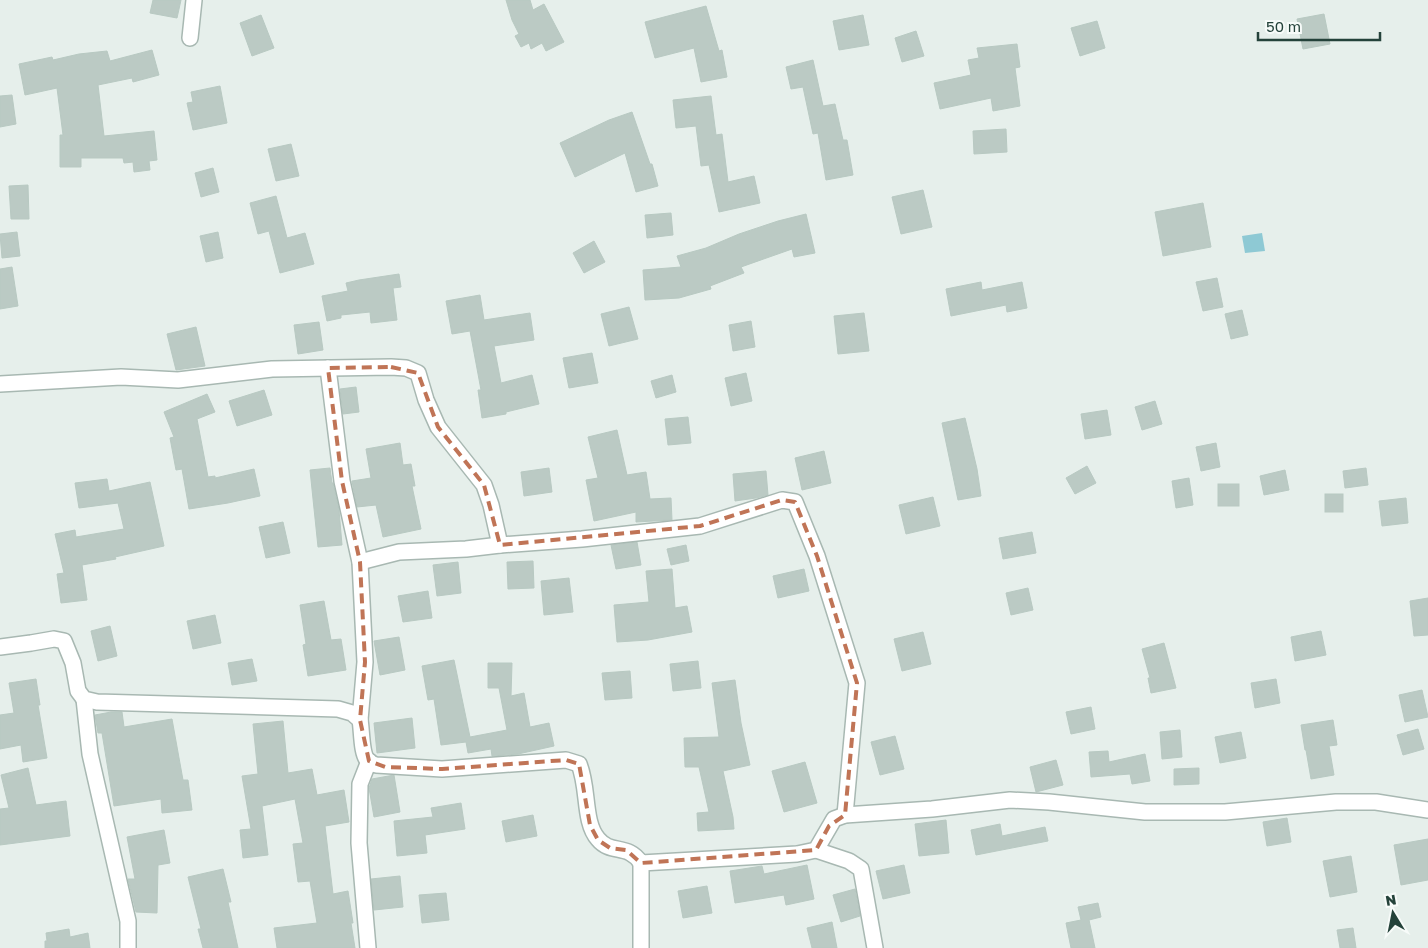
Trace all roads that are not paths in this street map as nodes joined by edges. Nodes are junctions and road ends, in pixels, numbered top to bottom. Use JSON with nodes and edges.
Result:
{"nodes":[{"id":1,"x":194,"y":0,"type":"edge"},
{"id":2,"x":190,"y":38,"type":"dead end"},
{"id":3,"x":328,"y":368,"type":"junction"},
{"id":4,"x":0,"y":384,"type":"edge"},
{"id":5,"x":500,"y":544,"type":"junction"},
{"id":6,"x":360,"y":562,"type":"junction"},
{"id":7,"x":0,"y":647,"type":"edge"},
{"id":8,"x":84,"y":699,"type":"junction"},
{"id":9,"x":360,"y":720,"type":"junction"},
{"id":10,"x":369,"y":762,"type":"junction"},
{"id":11,"x":1428,"y":810,"type":"edge"},
{"id":12,"x":844,"y":815,"type":"junction"},
{"id":13,"x":816,"y":850,"type":"junction"},
{"id":14,"x":640,"y":863,"type":"junction"},
{"id":15,"x":128,"y":948,"type":"edge"},
{"id":16,"x":368,"y":948,"type":"edge"},
{"id":17,"x":641,"y":948,"type":"edge"},
{"id":18,"x":875,"y":948,"type":"edge"}],
"edges":[{"from":1,"to":2,"type":"street"},
{"from":3,"to":4,"type":"street"},
{"from":3,"to":5,"type":"street"},
{"from":3,"to":6,"type":"street"},
{"from":5,"to":6,"type":"street"},
{"from":5,"to":12,"type":"street"},
{"from":6,"to":9,"type":"street"},
{"from":7,"to":8,"type":"street"},
{"from":8,"to":9,"type":"street"},
{"from":8,"to":15,"type":"street"},
{"from":9,"to":10,"type":"street"},
{"from":10,"to":14,"type":"street"},
{"from":10,"to":16,"type":"street"},
{"from":11,"to":12,"type":"street"},
{"from":12,"to":13,"type":"street"},
{"from":13,"to":14,"type":"street"},
{"from":13,"to":18,"type":"street"},
{"from":14,"to":17,"type":"street"}]}
